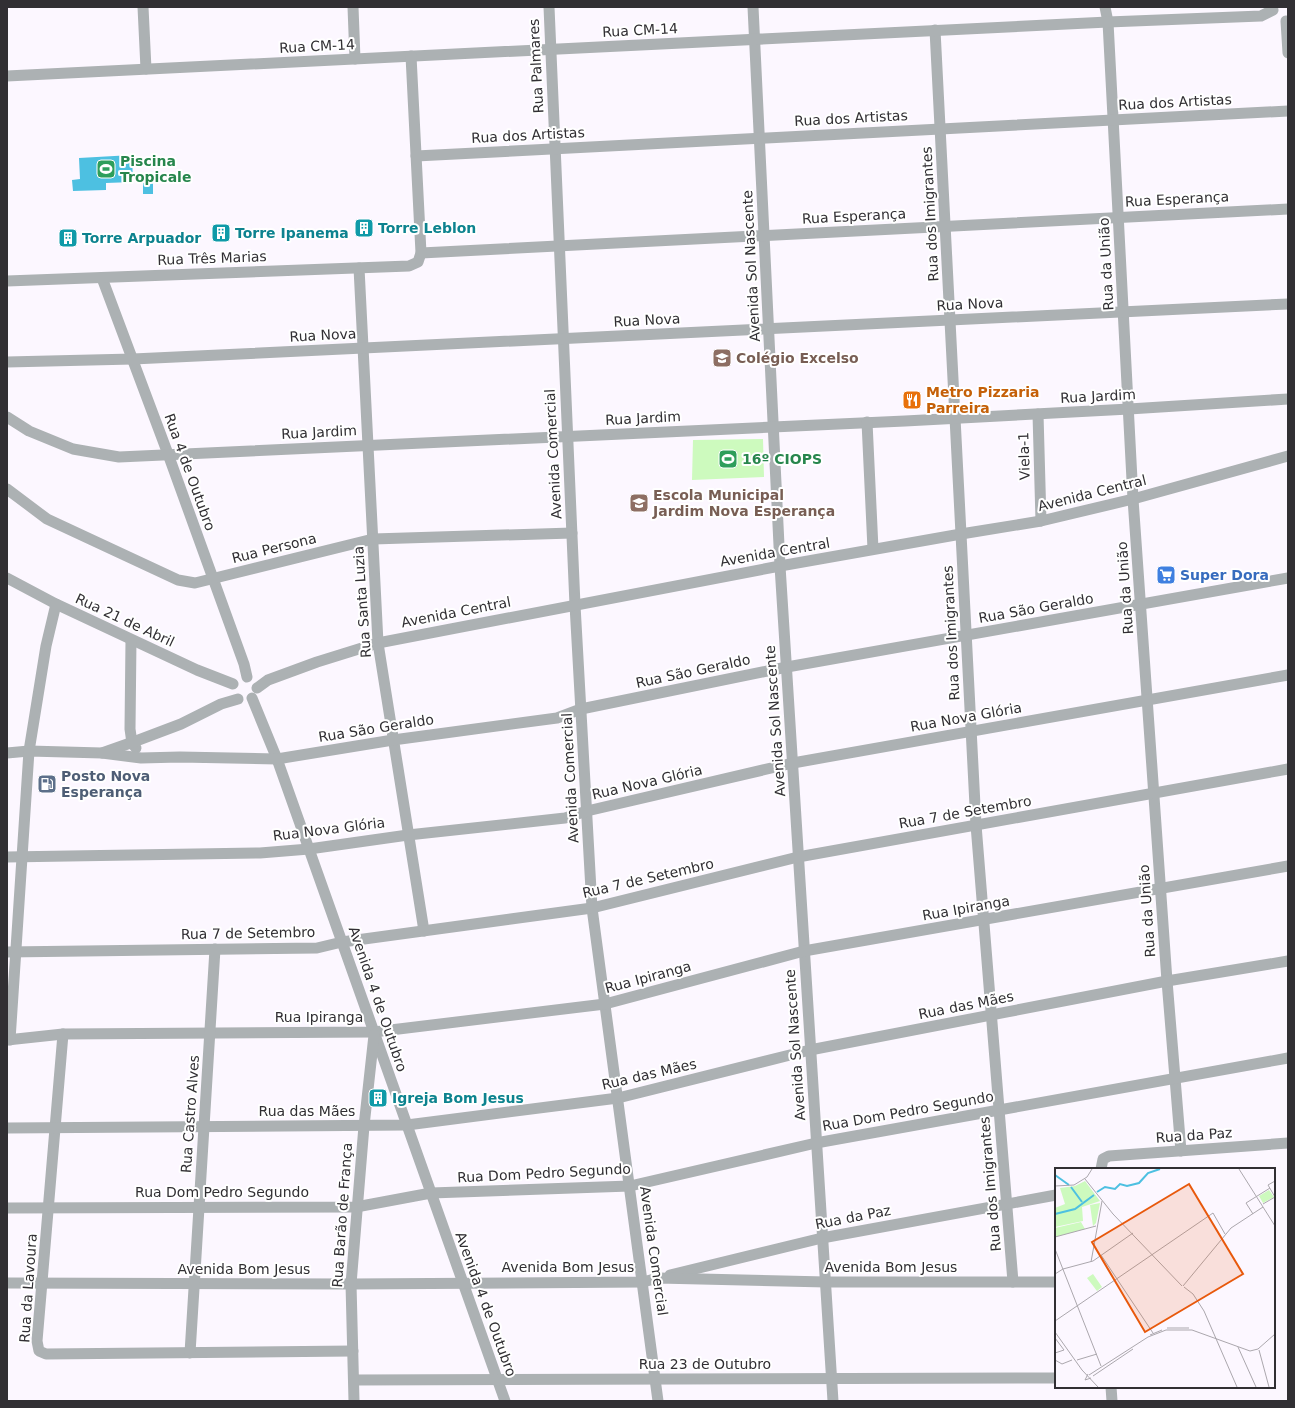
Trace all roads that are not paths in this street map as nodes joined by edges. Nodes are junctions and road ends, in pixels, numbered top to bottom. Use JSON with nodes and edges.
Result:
{"nodes":[{"id":1,"x":143,"y":7,"type":"edge"},
{"id":2,"x":353,"y":7,"type":"edge"},
{"id":3,"x":549,"y":7,"type":"edge"},
{"id":4,"x":753,"y":7,"type":"edge"},
{"id":5,"x":1105,"y":7,"type":"edge"},
{"id":6,"x":1273,"y":8,"type":"edge"},
{"id":7,"x":1108,"y":22,"type":"junction"},
{"id":8,"x":1287,"y":22,"type":"edge"},
{"id":9,"x":936,"y":30,"type":"junction"},
{"id":10,"x":755,"y":39,"type":"junction"},
{"id":11,"x":550,"y":49,"type":"junction"},
{"id":12,"x":1288,"y":53,"type":"edge"},
{"id":13,"x":411,"y":56,"type":"junction"},
{"id":14,"x":355,"y":59,"type":"junction"},
{"id":15,"x":146,"y":69,"type":"junction"},
{"id":16,"x":7,"y":76,"type":"edge"},
{"id":17,"x":1288,"y":111,"type":"edge"},
{"id":18,"x":1114,"y":119,"type":"junction"},
{"id":19,"x":940,"y":128,"type":"junction"},
{"id":20,"x":760,"y":138,"type":"junction"},
{"id":21,"x":555,"y":148,"type":"junction"},
{"id":22,"x":416,"y":156,"type":"junction"},
{"id":23,"x":1288,"y":209,"type":"edge"},
{"id":24,"x":1119,"y":217,"type":"junction"},
{"id":25,"x":946,"y":226,"type":"junction"},
{"id":26,"x":764,"y":236,"type":"junction"},
{"id":27,"x":559,"y":246,"type":"junction"},
{"id":28,"x":420,"y":258,"type":"junction"},
{"id":29,"x":359,"y":268,"type":"junction"},
{"id":30,"x":102,"y":278,"type":"junction"},
{"id":31,"x":7,"y":281,"type":"edge"},
{"id":32,"x":1288,"y":304,"type":"edge"},
{"id":33,"x":1124,"y":312,"type":"junction"},
{"id":34,"x":950,"y":320,"type":"junction"},
{"id":35,"x":769,"y":328,"type":"junction"},
{"id":36,"x":563,"y":339,"type":"junction"},
{"id":37,"x":363,"y":348,"type":"junction"},
{"id":38,"x":133,"y":359,"type":"junction"},
{"id":39,"x":7,"y":362,"type":"edge"},
{"id":40,"x":1288,"y":399,"type":"edge"},
{"id":41,"x":1128,"y":409,"type":"junction"},
{"id":42,"x":1038,"y":414,"type":"junction"},
{"id":43,"x":7,"y":417,"type":"edge"},
{"id":44,"x":955,"y":418,"type":"junction"},
{"id":45,"x":867,"y":422,"type":"junction"},
{"id":46,"x":773,"y":427,"type":"junction"},
{"id":47,"x":568,"y":436,"type":"junction"},
{"id":48,"x":368,"y":445,"type":"junction"},
{"id":49,"x":168,"y":454,"type":"junction"},
{"id":50,"x":1288,"y":456,"type":"edge"},
{"id":51,"x":7,"y":489,"type":"edge"},
{"id":52,"x":1133,"y":499,"type":"junction"},
{"id":53,"x":1041,"y":521,"type":"junction"},
{"id":54,"x":572,"y":533,"type":"junction"},
{"id":55,"x":961,"y":534,"type":"junction"},
{"id":56,"x":373,"y":539,"type":"junction"},
{"id":57,"x":873,"y":550,"type":"junction"},
{"id":58,"x":780,"y":566,"type":"junction"},
{"id":59,"x":7,"y":578,"type":"edge"},
{"id":60,"x":1288,"y":578,"type":"edge"},
{"id":61,"x":213,"y":579,"type":"junction"},
{"id":62,"x":56,"y":604,"type":"junction"},
{"id":63,"x":1141,"y":604,"type":"junction"},
{"id":64,"x":575,"y":605,"type":"junction"},
{"id":65,"x":966,"y":635,"type":"junction"},
{"id":66,"x":131,"y":640,"type":"junction"},
{"id":67,"x":378,"y":642,"type":"junction"},
{"id":68,"x":786,"y":667,"type":"junction"},
{"id":69,"x":1288,"y":675,"type":"edge"},
{"id":70,"x":252,"y":686,"type":"junction"},
{"id":71,"x":234,"y":691,"type":"junction"},
{"id":72,"x":1148,"y":700,"type":"junction"},
{"id":73,"x":581,"y":709,"type":"junction"},
{"id":74,"x":971,"y":731,"type":"junction"},
{"id":75,"x":393,"y":740,"type":"junction"},
{"id":76,"x":132,"y":743,"type":"junction"},
{"id":77,"x":29,"y":752,"type":"junction"},
{"id":78,"x":7,"y":753,"type":"edge"},
{"id":79,"x":102,"y":753,"type":"junction"},
{"id":80,"x":141,"y":758,"type":"junction"},
{"id":81,"x":278,"y":759,"type":"junction"},
{"id":82,"x":793,"y":763,"type":"junction"},
{"id":83,"x":1288,"y":769,"type":"edge"},
{"id":84,"x":1154,"y":793,"type":"junction"},
{"id":85,"x":587,"y":811,"type":"junction"},
{"id":86,"x":976,"y":825,"type":"junction"},
{"id":87,"x":408,"y":835,"type":"junction"},
{"id":88,"x":309,"y":848,"type":"junction"},
{"id":89,"x":22,"y":856,"type":"junction"},
{"id":90,"x":7,"y":857,"type":"edge"},
{"id":91,"x":798,"y":857,"type":"junction"},
{"id":92,"x":1288,"y":866,"type":"edge"},
{"id":93,"x":1161,"y":888,"type":"junction"},
{"id":94,"x":592,"y":908,"type":"junction"},
{"id":95,"x":984,"y":920,"type":"junction"},
{"id":96,"x":424,"y":931,"type":"junction"},
{"id":97,"x":342,"y":942,"type":"junction"},
{"id":98,"x":215,"y":949,"type":"junction"},
{"id":99,"x":11,"y":951,"type":"edge"},
{"id":100,"x":804,"y":951,"type":"junction"},
{"id":101,"x":1288,"y":961,"type":"edge"},
{"id":102,"x":1167,"y":981,"type":"junction"},
{"id":103,"x":605,"y":1004,"type":"junction"},
{"id":104,"x":992,"y":1015,"type":"junction"},
{"id":105,"x":374,"y":1032,"type":"junction"},
{"id":106,"x":210,"y":1033,"type":"junction"},
{"id":107,"x":63,"y":1034,"type":"junction"},
{"id":108,"x":8,"y":1040,"type":"edge"},
{"id":109,"x":810,"y":1050,"type":"junction"},
{"id":110,"x":1288,"y":1058,"type":"edge"},
{"id":111,"x":1175,"y":1079,"type":"junction"},
{"id":112,"x":618,"y":1098,"type":"junction"},
{"id":113,"x":999,"y":1110,"type":"junction"},
{"id":114,"x":407,"y":1125,"type":"junction"},
{"id":115,"x":364,"y":1126,"type":"junction"},
{"id":116,"x":56,"y":1127,"type":"junction"},
{"id":117,"x":204,"y":1127,"type":"junction"},
{"id":118,"x":7,"y":1128,"type":"edge"},
{"id":119,"x":1288,"y":1142,"type":"edge"},
{"id":120,"x":816,"y":1143,"type":"junction"},
{"id":121,"x":1181,"y":1151,"type":"junction"},
{"id":122,"x":1102,"y":1164,"type":"edge"},
{"id":123,"x":630,"y":1186,"type":"junction"},
{"id":124,"x":431,"y":1193,"type":"junction"},
{"id":125,"x":1055,"y":1195,"type":"edge"},
{"id":126,"x":1007,"y":1204,"type":"junction"},
{"id":127,"x":199,"y":1207,"type":"junction"},
{"id":128,"x":356,"y":1207,"type":"junction"},
{"id":129,"x":7,"y":1208,"type":"edge"},
{"id":130,"x":49,"y":1208,"type":"junction"},
{"id":131,"x":822,"y":1238,"type":"junction"},
{"id":132,"x":702,"y":1266,"type":"junction"},
{"id":133,"x":658,"y":1278,"type":"junction"},
{"id":134,"x":706,"y":1279,"type":"junction"},
{"id":135,"x":643,"y":1282,"type":"junction"},
{"id":136,"x":826,"y":1282,"type":"junction"},
{"id":137,"x":1013,"y":1282,"type":"junction"},
{"id":138,"x":1055,"y":1282,"type":"edge"},
{"id":139,"x":7,"y":1283,"type":"edge"},
{"id":140,"x":42,"y":1283,"type":"junction"},
{"id":141,"x":463,"y":1283,"type":"junction"},
{"id":142,"x":194,"y":1284,"type":"junction"},
{"id":143,"x":351,"y":1284,"type":"junction"},
{"id":144,"x":353,"y":1351,"type":"junction"},
{"id":145,"x":190,"y":1353,"type":"junction"},
{"id":146,"x":832,"y":1378,"type":"junction"},
{"id":147,"x":1055,"y":1378,"type":"edge"},
{"id":148,"x":497,"y":1379,"type":"junction"},
{"id":149,"x":655,"y":1379,"type":"junction"},
{"id":150,"x":354,"y":1380,"type":"junction"},
{"id":151,"x":1111,"y":1388,"type":"edge"},
{"id":152,"x":354,"y":1401,"type":"edge"},
{"id":153,"x":505,"y":1401,"type":"edge"},
{"id":154,"x":658,"y":1401,"type":"edge"},
{"id":155,"x":833,"y":1401,"type":"edge"},
{"id":156,"x":1112,"y":1401,"type":"edge"}],
"edges":[{"from":1,"to":15,"type":"street"},
{"from":2,"to":14,"type":"street"},
{"from":3,"to":11,"type":"street","name":"Rua Palmares"},
{"from":4,"to":10,"type":"street","name":"Avenida Sol Nascente"},
{"from":5,"to":7,"type":"street","name":"Rua da União"},
{"from":6,"to":7,"type":"street","name":"Rua CM-14"},
{"from":6,"to":8,"type":"street"},
{"from":7,"to":9,"type":"street","name":"Rua CM-14"},
{"from":7,"to":18,"type":"street","name":"Rua da União"},
{"from":8,"to":12,"type":"street"},
{"from":9,"to":10,"type":"street","name":"Rua CM-14"},
{"from":9,"to":19,"type":"street","name":"Rua dos Imigrantes"},
{"from":10,"to":11,"type":"street","name":"Rua CM-14"},
{"from":10,"to":20,"type":"street","name":"Avenida Sol Nascente"},
{"from":11,"to":13,"type":"street","name":"Rua CM-14"},
{"from":11,"to":21,"type":"street","name":"Rua Palmares"},
{"from":13,"to":14,"type":"street","name":"Rua CM-14"},
{"from":13,"to":22,"type":"street"},
{"from":14,"to":15,"type":"street","name":"Rua CM-14"},
{"from":15,"to":16,"type":"street","name":"Rua CM-14"},
{"from":17,"to":18,"type":"street","name":"Rua dos Artistas"},
{"from":18,"to":19,"type":"street","name":"Rua dos Artistas"},
{"from":18,"to":24,"type":"street","name":"Rua da União"},
{"from":19,"to":20,"type":"street","name":"Rua dos Artistas"},
{"from":19,"to":25,"type":"street","name":"Rua dos Imigrantes"},
{"from":20,"to":21,"type":"street","name":"Rua dos Artistas"},
{"from":20,"to":26,"type":"street","name":"Avenida Sol Nascente"},
{"from":21,"to":22,"type":"street","name":"Rua dos Artistas"},
{"from":21,"to":27,"type":"street","name":"Avenida Comercial"},
{"from":22,"to":28,"type":"street"},
{"from":23,"to":24,"type":"street","name":"Rua Esperança"},
{"from":24,"to":25,"type":"street","name":"Rua Esperança"},
{"from":24,"to":33,"type":"street","name":"Rua da União"},
{"from":25,"to":26,"type":"street","name":"Rua Esperança"},
{"from":25,"to":34,"type":"street","name":"Rua dos Imigrantes"},
{"from":26,"to":27,"type":"street","name":"Rua Esperança"},
{"from":26,"to":35,"type":"street","name":"Avenida Sol Nascente"},
{"from":27,"to":28,"type":"street","name":"Rua Esperança"},
{"from":27,"to":36,"type":"street","name":"Avenida Comercial"},
{"from":28,"to":29,"type":"street","name":"Rua Três Marias"},
{"from":29,"to":30,"type":"street","name":"Rua Três Marias"},
{"from":29,"to":37,"type":"street","name":"Rua Santa Luzia"},
{"from":30,"to":31,"type":"street","name":"Rua Três Marias"},
{"from":30,"to":38,"type":"street","name":"Rua 4 de Outubro"},
{"from":32,"to":33,"type":"street","name":"Rua Nova"},
{"from":33,"to":34,"type":"street","name":"Rua Nova"},
{"from":33,"to":41,"type":"street","name":"Rua da União"},
{"from":34,"to":35,"type":"street","name":"Rua Nova"},
{"from":34,"to":44,"type":"street","name":"Rua dos Imigrantes"},
{"from":35,"to":36,"type":"street","name":"Rua Nova"},
{"from":35,"to":46,"type":"street","name":"Avenida Sol Nascente"},
{"from":36,"to":37,"type":"street","name":"Rua Nova"},
{"from":36,"to":47,"type":"street","name":"Avenida Comercial"},
{"from":37,"to":38,"type":"street","name":"Rua Nova"},
{"from":37,"to":48,"type":"street","name":"Rua Santa Luzia"},
{"from":38,"to":39,"type":"street","name":"Rua Nova"},
{"from":38,"to":49,"type":"street","name":"Rua 4 de Outubro"},
{"from":40,"to":41,"type":"street","name":"Rua Jardim"},
{"from":41,"to":42,"type":"street","name":"Rua Jardim"},
{"from":41,"to":52,"type":"street","name":"Rua da União"},
{"from":42,"to":44,"type":"street","name":"Rua Jardim"},
{"from":42,"to":53,"type":"street","name":"Viela-1"},
{"from":43,"to":49,"type":"street","name":"Rua Jardim"},
{"from":44,"to":45,"type":"street","name":"Rua Jardim"},
{"from":44,"to":55,"type":"street","name":"Rua dos Imigrantes"},
{"from":45,"to":46,"type":"street","name":"Rua Jardim"},
{"from":45,"to":57,"type":"street"},
{"from":46,"to":47,"type":"street","name":"Rua Jardim"},
{"from":46,"to":58,"type":"street","name":"Avenida Sol Nascente"},
{"from":47,"to":48,"type":"street","name":"Rua Jardim"},
{"from":47,"to":54,"type":"street","name":"Avenida Comercial"},
{"from":48,"to":49,"type":"street","name":"Rua Jardim"},
{"from":48,"to":56,"type":"street","name":"Rua Santa Luzia"},
{"from":49,"to":61,"type":"street","name":"Rua 4 de Outubro"},
{"from":50,"to":52,"type":"street","name":"Avenida Central"},
{"from":51,"to":61,"type":"street","name":"Rua Persona"},
{"from":52,"to":53,"type":"street","name":"Avenida Central"},
{"from":52,"to":63,"type":"street","name":"Rua da União"},
{"from":53,"to":55,"type":"street","name":"Avenida Central"},
{"from":54,"to":56,"type":"street","name":"Rua Persona"},
{"from":54,"to":64,"type":"street","name":"Avenida Comercial"},
{"from":55,"to":57,"type":"street","name":"Avenida Central"},
{"from":55,"to":65,"type":"street","name":"Rua dos Imigrantes"},
{"from":56,"to":61,"type":"street","name":"Rua Persona"},
{"from":56,"to":67,"type":"street","name":"Rua Santa Luzia"},
{"from":57,"to":58,"type":"street","name":"Avenida Central"},
{"from":58,"to":64,"type":"street","name":"Avenida Central"},
{"from":58,"to":68,"type":"street","name":"Avenida Sol Nascente"},
{"from":59,"to":62,"type":"street","name":"Rua 21 de Abril"},
{"from":60,"to":63,"type":"street","name":"Rua São Geraldo"},
{"from":61,"to":70,"type":"street","name":"Rua 4 de Outubro"},
{"from":62,"to":66,"type":"street","name":"Rua 21 de Abril"},
{"from":62,"to":77,"type":"street"},
{"from":63,"to":65,"type":"street","name":"Rua São Geraldo"},
{"from":63,"to":72,"type":"street","name":"Rua da União"},
{"from":64,"to":67,"type":"street","name":"Avenida Central"},
{"from":64,"to":73,"type":"street","name":"Avenida Comercial"},
{"from":65,"to":68,"type":"street","name":"Rua São Geraldo"},
{"from":65,"to":74,"type":"street","name":"Rua dos Imigrantes"},
{"from":66,"to":71,"type":"street","name":"Rua 21 de Abril"},
{"from":66,"to":76,"type":"street"},
{"from":67,"to":70,"type":"street","name":"Avenida Central"},
{"from":67,"to":75,"type":"street","name":"Rua Santa Luzia"},
{"from":68,"to":73,"type":"street","name":"Rua São Geraldo"},
{"from":68,"to":82,"type":"street","name":"Avenida Sol Nascente"},
{"from":69,"to":72,"type":"street","name":"Rua Nova Glória"},
{"from":70,"to":71,"type":"street","name":"Avenida Central"},
{"from":70,"to":71,"type":"street"},
{"from":70,"to":81,"type":"street","name":"Avenida 4 de Outubro"},
{"from":71,"to":76,"type":"street"},
{"from":72,"to":74,"type":"street","name":"Rua Nova Glória"},
{"from":72,"to":84,"type":"street","name":"Rua da União"},
{"from":73,"to":75,"type":"street","name":"Rua São Geraldo"},
{"from":73,"to":85,"type":"street","name":"Avenida Comercial"},
{"from":74,"to":82,"type":"street","name":"Rua Nova Glória"},
{"from":74,"to":86,"type":"street","name":"Rua dos Imigrantes"},
{"from":75,"to":81,"type":"street","name":"Rua São Geraldo"},
{"from":75,"to":87,"type":"street","name":"Rua Santa Luzia"},
{"from":76,"to":79,"type":"street"},
{"from":76,"to":80,"type":"street"},
{"from":77,"to":78,"type":"street"},
{"from":77,"to":79,"type":"street"},
{"from":77,"to":89,"type":"street"},
{"from":79,"to":80,"type":"street","name":"Rua São Geraldo"},
{"from":80,"to":81,"type":"street","name":"Rua São Geraldo"},
{"from":81,"to":88,"type":"street","name":"Avenida 4 de Outubro"},
{"from":82,"to":85,"type":"street","name":"Rua Nova Glória"},
{"from":82,"to":91,"type":"street","name":"Avenida Sol Nascente"},
{"from":83,"to":84,"type":"street","name":"Rua 7 de Setembro"},
{"from":84,"to":86,"type":"street","name":"Rua 7 de Setembro"},
{"from":84,"to":93,"type":"street","name":"Rua da União"},
{"from":85,"to":87,"type":"street","name":"Rua Nova Glória"},
{"from":85,"to":94,"type":"street","name":"Avenida Comercial"},
{"from":86,"to":91,"type":"street","name":"Rua 7 de Setembro"},
{"from":86,"to":95,"type":"street","name":"Rua dos Imigrantes"},
{"from":87,"to":88,"type":"street","name":"Rua Nova Glória"},
{"from":87,"to":96,"type":"street","name":"Rua Santa Luzia"},
{"from":88,"to":89,"type":"street","name":"Rua Nova Glória"},
{"from":88,"to":97,"type":"street","name":"Avenida 4 de Outubro"},
{"from":89,"to":90,"type":"street","name":"Rua Nova Glória"},
{"from":89,"to":99,"type":"street"},
{"from":91,"to":94,"type":"street","name":"Rua 7 de Setembro"},
{"from":91,"to":100,"type":"street","name":"Avenida Sol Nascente"},
{"from":92,"to":93,"type":"street","name":"Rua Ipiranga"},
{"from":93,"to":95,"type":"street","name":"Rua Ipiranga"},
{"from":93,"to":102,"type":"street","name":"Rua da União"},
{"from":94,"to":96,"type":"street","name":"Rua 7 de Setembro"},
{"from":94,"to":103,"type":"street","name":"Avenida Comercial"},
{"from":95,"to":100,"type":"street","name":"Rua Ipiranga"},
{"from":95,"to":104,"type":"street","name":"Rua dos Imigrantes"},
{"from":96,"to":97,"type":"street","name":"Rua 7 de Setembro"},
{"from":97,"to":98,"type":"street","name":"Rua 7 de Setembro"},
{"from":97,"to":105,"type":"street","name":"Avenida 4 de Outubro"},
{"from":98,"to":99,"type":"street","name":"Rua 7 de Setembro"},
{"from":98,"to":106,"type":"street","name":"Rua Castro Alves"},
{"from":99,"to":108,"type":"street"},
{"from":100,"to":103,"type":"street","name":"Rua Ipiranga"},
{"from":100,"to":109,"type":"street","name":"Avenida Sol Nascente"},
{"from":101,"to":102,"type":"street","name":"Rua das Mães"},
{"from":102,"to":104,"type":"street","name":"Rua das Mães"},
{"from":102,"to":111,"type":"street","name":"Rua da União"},
{"from":103,"to":105,"type":"street","name":"Rua Ipiranga"},
{"from":103,"to":112,"type":"street","name":"Avenida Comercial"},
{"from":104,"to":109,"type":"street","name":"Rua das Mães"},
{"from":104,"to":113,"type":"street","name":"Rua dos Imigrantes"},
{"from":105,"to":106,"type":"street","name":"Rua Ipiranga"},
{"from":105,"to":114,"type":"street","name":"Avenida 4 de Outubro"},
{"from":105,"to":115,"type":"street","name":"Rua Barão de França"},
{"from":106,"to":107,"type":"street","name":"Rua Ipiranga"},
{"from":106,"to":117,"type":"street","name":"Rua Castro Alves"},
{"from":107,"to":108,"type":"street","name":"Rua Ipiranga"},
{"from":107,"to":116,"type":"street","name":"Rua da Lavoura"},
{"from":109,"to":112,"type":"street","name":"Rua das Mães"},
{"from":109,"to":120,"type":"street","name":"Avenida Sol Nascente"},
{"from":110,"to":111,"type":"street","name":"Rua Dom Pedro Segundo"},
{"from":111,"to":113,"type":"street","name":"Rua Dom Pedro Segundo"},
{"from":111,"to":121,"type":"street","name":"Rua da União"},
{"from":112,"to":114,"type":"street","name":"Rua das Mães"},
{"from":112,"to":123,"type":"street","name":"Avenida Comercial"},
{"from":113,"to":120,"type":"street","name":"Rua Dom Pedro Segundo"},
{"from":113,"to":126,"type":"street","name":"Rua dos Imigrantes"},
{"from":114,"to":115,"type":"street","name":"Rua das Mães"},
{"from":114,"to":124,"type":"street","name":"Avenida 4 de Outubro"},
{"from":115,"to":117,"type":"street","name":"Rua das Mães"},
{"from":115,"to":128,"type":"street","name":"Rua Barão de França"},
{"from":116,"to":117,"type":"street","name":"Rua das Mães"},
{"from":116,"to":118,"type":"street","name":"Rua das Mães"},
{"from":116,"to":130,"type":"street","name":"Rua da Lavoura"},
{"from":117,"to":127,"type":"street","name":"Rua Castro Alves"},
{"from":119,"to":121,"type":"street","name":"Rua da Paz"},
{"from":120,"to":123,"type":"street","name":"Rua Dom Pedro Segundo"},
{"from":120,"to":131,"type":"street","name":"Avenida Sol Nascente"},
{"from":121,"to":122,"type":"street","name":"Rua da Paz"},
{"from":123,"to":124,"type":"street","name":"Rua Dom Pedro Segundo"},
{"from":123,"to":135,"type":"street","name":"Avenida Comercial"},
{"from":124,"to":128,"type":"street","name":"Rua Dom Pedro Segundo"},
{"from":124,"to":141,"type":"street","name":"Avenida 4 de Outubro"},
{"from":125,"to":126,"type":"street","name":"Rua da Paz"},
{"from":126,"to":131,"type":"street","name":"Rua da Paz"},
{"from":126,"to":137,"type":"street","name":"Rua dos Imigrantes"},
{"from":127,"to":128,"type":"street","name":"Rua Dom Pedro Segundo"},
{"from":127,"to":130,"type":"street","name":"Rua Dom Pedro Segundo"},
{"from":127,"to":142,"type":"street","name":"Rua Castro Alves"},
{"from":128,"to":143,"type":"street","name":"Rua Barão de França"},
{"from":129,"to":130,"type":"street","name":"Rua Dom Pedro Segundo"},
{"from":130,"to":140,"type":"street","name":"Rua da Lavoura"},
{"from":131,"to":132,"type":"street","name":"Rua da Paz"},
{"from":131,"to":136,"type":"street","name":"Avenida Sol Nascente"},
{"from":132,"to":133,"type":"street","name":"Rua da Paz"},
{"from":132,"to":134,"type":"street"},
{"from":133,"to":134,"type":"street","name":"Avenida Bom Jesus"},
{"from":133,"to":135,"type":"street","name":"Avenida Bom Jesus"},
{"from":134,"to":136,"type":"street","name":"Avenida Bom Jesus"},
{"from":135,"to":141,"type":"street","name":"Avenida Bom Jesus"},
{"from":135,"to":149,"type":"street","name":"Avenida Comercial"},
{"from":136,"to":137,"type":"street","name":"Avenida Bom Jesus"},
{"from":136,"to":146,"type":"street","name":"Avenida Sol Nascente"},
{"from":137,"to":138,"type":"street","name":"Avenida Bom Jesus"},
{"from":139,"to":140,"type":"street","name":"Avenida Bom Jesus"},
{"from":140,"to":142,"type":"street","name":"Avenida Bom Jesus"},
{"from":140,"to":145,"type":"street","name":"Rua da Lavoura"},
{"from":141,"to":143,"type":"street","name":"Avenida Bom Jesus"},
{"from":141,"to":148,"type":"street","name":"Avenida 4 de Outubro"},
{"from":142,"to":143,"type":"street","name":"Avenida Bom Jesus"},
{"from":142,"to":145,"type":"street","name":"Rua Castro Alves"},
{"from":143,"to":144,"type":"street","name":"Rua Barão de França"},
{"from":144,"to":145,"type":"street","name":"Rua da Lavoura"},
{"from":144,"to":150,"type":"street","name":"Rua Barão de França"},
{"from":146,"to":147,"type":"street","name":"Rua 23 de Outubro"},
{"from":146,"to":149,"type":"street","name":"Rua 23 de Outubro"},
{"from":146,"to":155,"type":"street","name":"Avenida Sol Nascente"},
{"from":148,"to":149,"type":"street","name":"Rua 23 de Outubro"},
{"from":148,"to":150,"type":"street","name":"Rua 23 de Outubro"},
{"from":148,"to":153,"type":"street","name":"Avenida 4 de Outubro"},
{"from":149,"to":154,"type":"street","name":"Avenida Comercial"},
{"from":150,"to":152,"type":"street","name":"Rua Barão de França"},
{"from":151,"to":156,"type":"street"}]}
